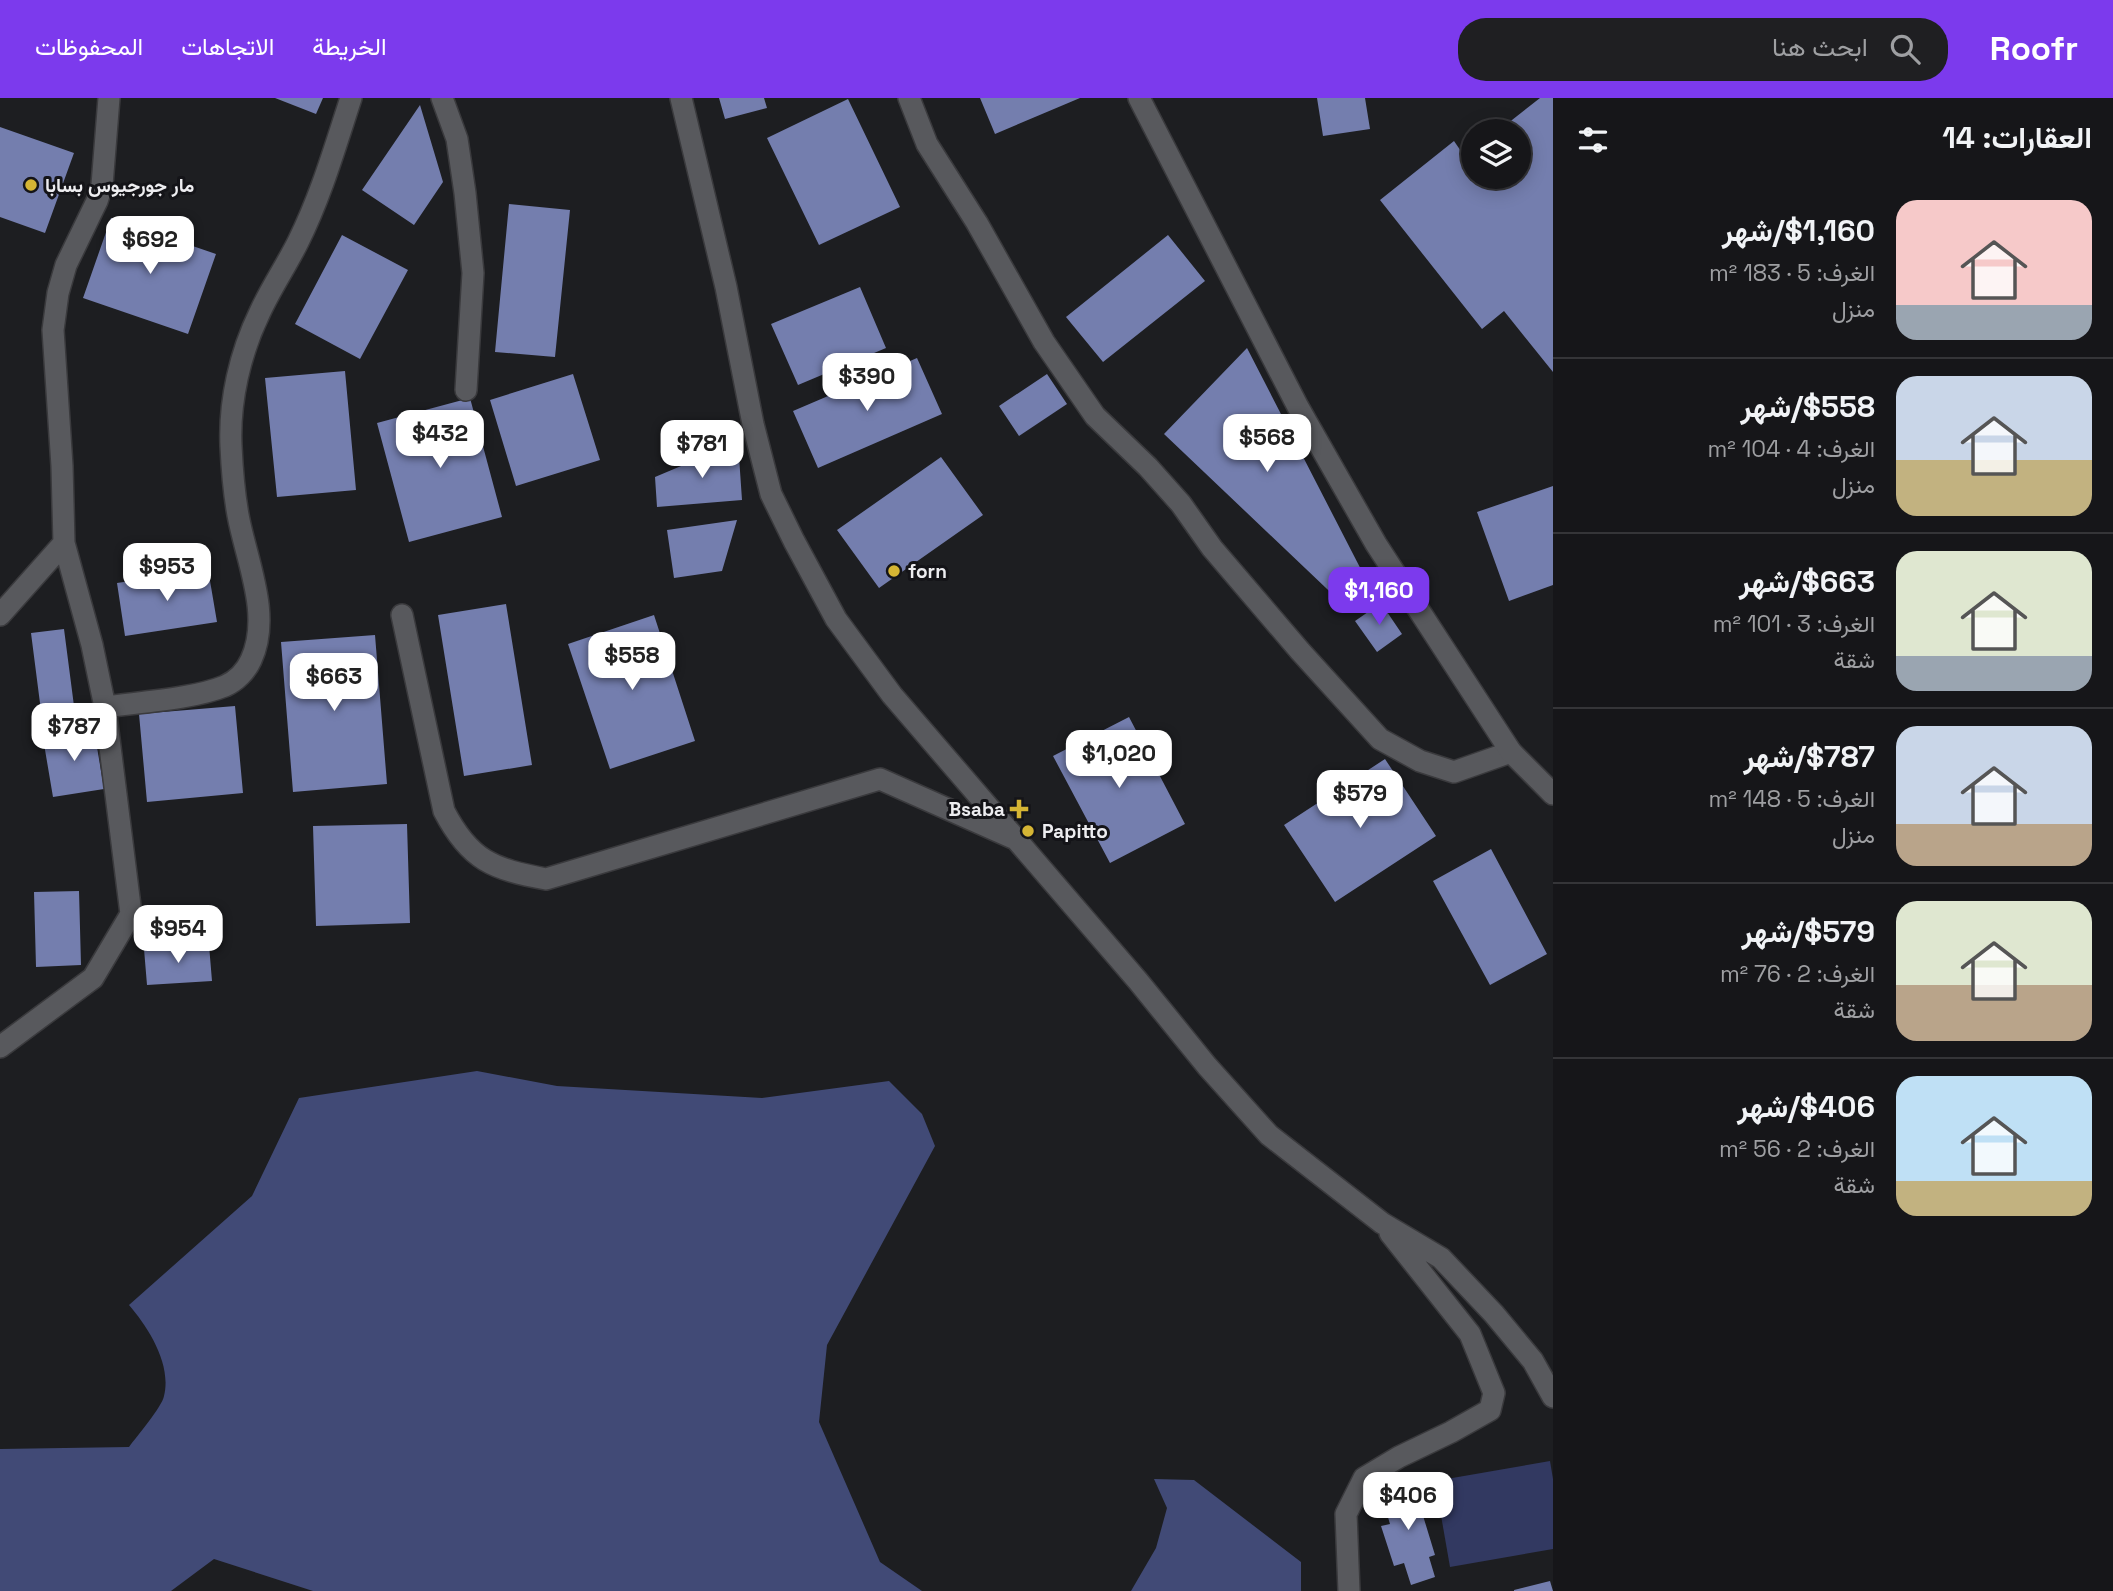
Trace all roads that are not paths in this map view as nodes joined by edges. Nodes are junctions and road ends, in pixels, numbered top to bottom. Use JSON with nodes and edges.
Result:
{"nodes":[{"id":1,"x":109,"y":98,"type":"edge"},
{"id":2,"x":351,"y":98,"type":"edge"},
{"id":3,"x":442,"y":98,"type":"edge"},
{"id":4,"x":681,"y":98,"type":"edge"},
{"id":5,"x":909,"y":98,"type":"edge"},
{"id":6,"x":1139,"y":98,"type":"edge"},
{"id":7,"x":466,"y":390,"type":"dead end"},
{"id":8,"x":64,"y":542,"type":"junction"},
{"id":9,"x":0,"y":614,"type":"edge"},
{"id":10,"x":402,"y":615,"type":"dead end"},
{"id":11,"x":105,"y":707,"type":"junction"},
{"id":12,"x":1511,"y":752,"type":"junction"},
{"id":13,"x":1553,"y":794,"type":"edge"},
{"id":14,"x":1018,"y":840,"type":"junction"},
{"id":15,"x":0,"y":1047,"type":"edge"},
{"id":16,"x":1382,"y":1223,"type":"junction"},
{"id":17,"x":1553,"y":1397,"type":"edge"},
{"id":18,"x":1349,"y":1591,"type":"edge"}],
"edges":[{"from":1,"to":8,"type":"street"},
{"from":2,"to":11,"type":"street"},
{"from":3,"to":7,"type":"street"},
{"from":4,"to":14,"type":"street"},
{"from":5,"to":12,"type":"street"},
{"from":6,"to":12,"type":"street"},
{"from":8,"to":9,"type":"street"},
{"from":8,"to":11,"type":"street"},
{"from":10,"to":14,"type":"street"},
{"from":11,"to":15,"type":"street"},
{"from":12,"to":13,"type":"street"},
{"from":14,"to":16,"type":"street"},
{"from":16,"to":17,"type":"street"},
{"from":16,"to":18,"type":"street"}]}
